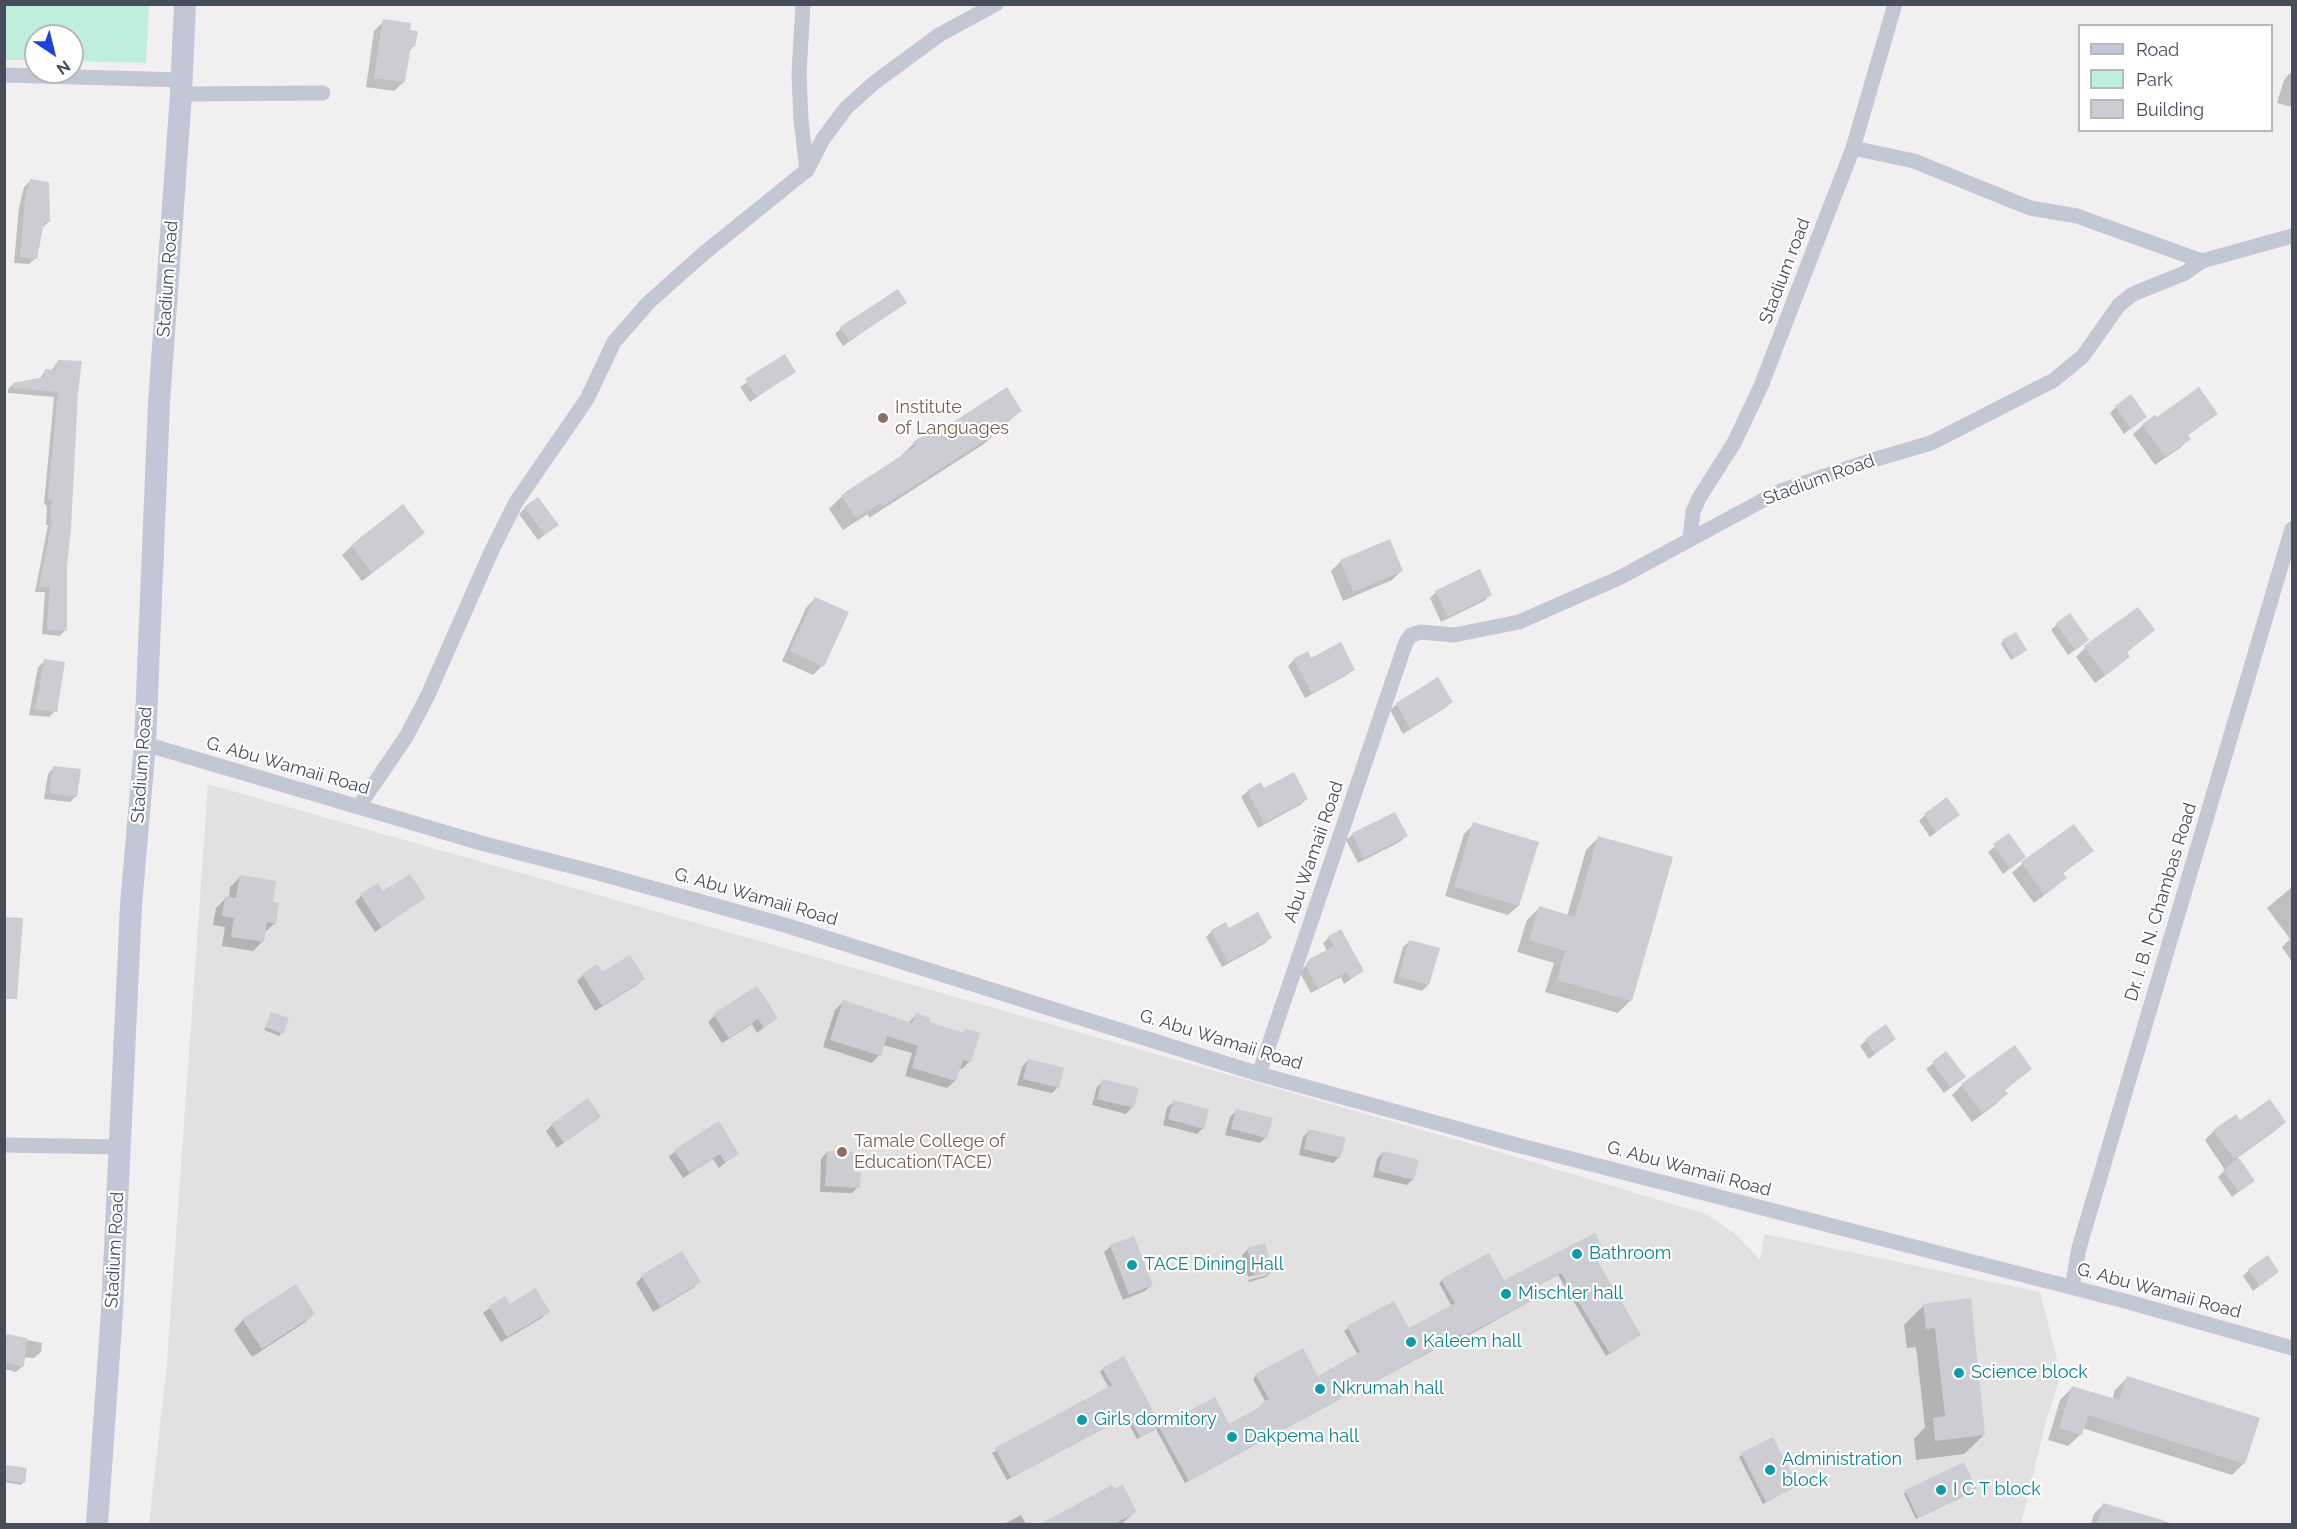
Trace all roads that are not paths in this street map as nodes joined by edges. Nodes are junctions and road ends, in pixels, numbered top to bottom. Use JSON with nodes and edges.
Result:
{"nodes":[{"id":1,"x":185,"y":4,"type":"edge"},
{"id":2,"x":803,"y":4,"type":"edge"},
{"id":3,"x":996,"y":4,"type":"edge"},
{"id":4,"x":1895,"y":4,"type":"edge"},
{"id":5,"x":4,"y":75,"type":"edge"},
{"id":6,"x":182,"y":87,"type":"junction"},
{"id":7,"x":323,"y":93,"type":"dead end"},
{"id":8,"x":1853,"y":148,"type":"junction"},
{"id":9,"x":807,"y":170,"type":"junction"},
{"id":10,"x":2292,"y":236,"type":"edge"},
{"id":11,"x":2202,"y":261,"type":"junction"},
{"id":12,"x":2292,"y":529,"type":"edge"},
{"id":13,"x":1690,"y":540,"type":"junction"},
{"id":14,"x":1406,"y":642,"type":"joint"},
{"id":15,"x":145,"y":744,"type":"junction"},
{"id":16,"x":359,"y":806,"type":"junction"},
{"id":17,"x":1259,"y":1074,"type":"junction"},
{"id":18,"x":4,"y":1145,"type":"edge"},
{"id":19,"x":120,"y":1147,"type":"junction"},
{"id":20,"x":2072,"y":1287,"type":"junction"},
{"id":21,"x":2292,"y":1348,"type":"edge"},
{"id":22,"x":97,"y":1524,"type":"edge"}],
"edges":[{"from":1,"to":6,"type":"main road","name":"Stadium Road"},
{"from":2,"to":9,"type":"street"},
{"from":3,"to":9,"type":"street"},
{"from":4,"to":8,"type":"street","name":"Stadium road"},
{"from":5,"to":6,"type":"street"},
{"from":6,"to":7,"type":"street"},
{"from":6,"to":15,"type":"main road","name":"Stadium Road"},
{"from":8,"to":11,"type":"street"},
{"from":8,"to":13,"type":"street","name":"Stadium road"},
{"from":9,"to":16,"type":"street"},
{"from":10,"to":11,"type":"street","name":"Stadium Road"},
{"from":11,"to":13,"type":"street","name":"Stadium Road"},
{"from":12,"to":20,"type":"street","name":"Dr. I. B. N. Chambas Road"},
{"from":13,"to":14,"type":"street","name":"Stadium Road"},
{"from":14,"to":17,"type":"street","name":"Abu Wamaii Road"},
{"from":15,"to":16,"type":"street","name":"G. Abu Wamaii Road"},
{"from":15,"to":19,"type":"main road","name":"Stadium Road"},
{"from":16,"to":17,"type":"street","name":"G. Abu Wamaii Road"},
{"from":17,"to":20,"type":"street","name":"G. Abu Wamaii Road"},
{"from":18,"to":19,"type":"street"},
{"from":19,"to":22,"type":"main road","name":"Stadium Road"},
{"from":20,"to":21,"type":"street","name":"G. Abu Wamaii Road"}]}
